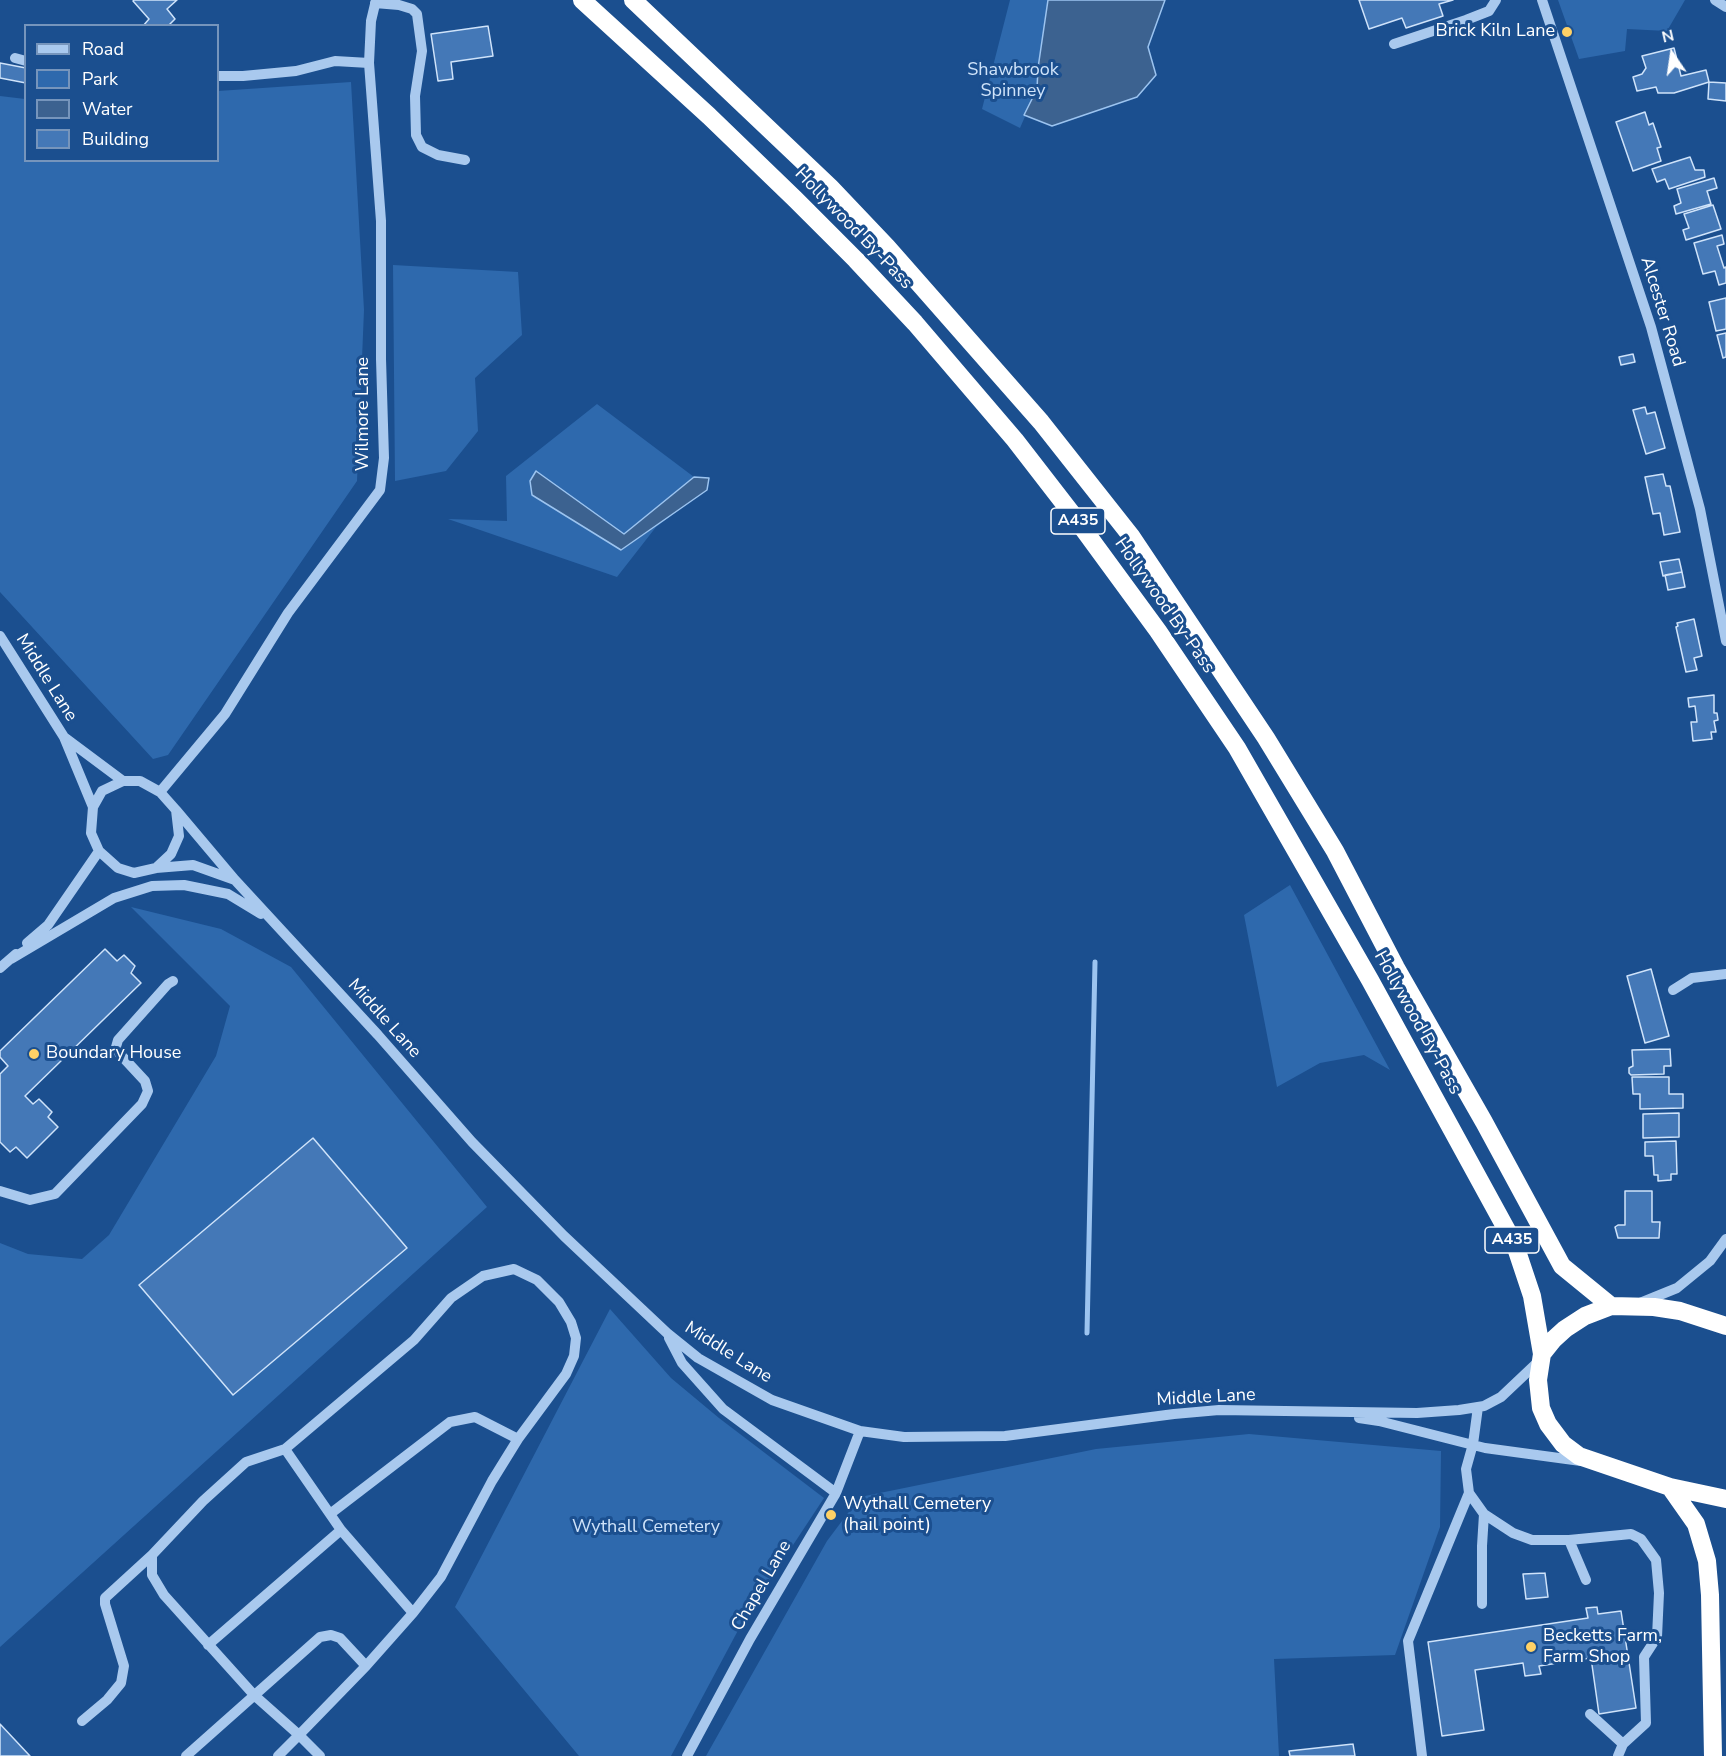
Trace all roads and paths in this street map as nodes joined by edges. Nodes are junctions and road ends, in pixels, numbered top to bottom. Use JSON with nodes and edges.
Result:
{"nodes":[{"id":1,"x":582,"y":0,"type":"edge"},
{"id":2,"x":633,"y":0,"type":"edge"},
{"id":3,"x":1496,"y":0,"type":"edge"},
{"id":4,"x":1542,"y":0,"type":"edge"},
{"id":5,"x":1715,"y":0,"type":"edge"},
{"id":6,"x":375,"y":2,"type":"edge"},
{"id":7,"x":1726,"y":7,"type":"edge"},
{"id":8,"x":1394,"y":44,"type":"dead end"},
{"id":9,"x":369,"y":63,"type":"junction"},
{"id":10,"x":219,"y":76,"type":"edge"},
{"id":11,"x":465,"y":160,"type":"dead end"},
{"id":12,"x":0,"y":636,"type":"edge"},
{"id":13,"x":1726,"y":641,"type":"edge"},
{"id":14,"x":64,"y":737,"type":"junction"},
{"id":15,"x":123,"y":781,"type":"junction"},
{"id":16,"x":160,"y":792,"type":"junction"},
{"id":17,"x":93,"y":807,"type":"junction"},
{"id":18,"x":176,"y":810,"type":"junction"},
{"id":19,"x":99,"y":851,"type":"junction"},
{"id":20,"x":156,"y":868,"type":"junction"},
{"id":21,"x":235,"y":880,"type":"junction"},
{"id":22,"x":274,"y":922,"type":"junction"},
{"id":23,"x":11,"y":958,"type":"junction"},
{"id":24,"x":0,"y":968,"type":"edge"},
{"id":25,"x":1726,"y":974,"type":"edge"},
{"id":26,"x":173,"y":981,"type":"dead end"},
{"id":27,"x":1673,"y":990,"type":"dead end"},
{"id":28,"x":0,"y":1191,"type":"edge"},
{"id":29,"x":1726,"y":1239,"type":"edge"},
{"id":30,"x":1611,"y":1306,"type":"junction"},
{"id":31,"x":1632,"y":1307,"type":"junction"},
{"id":32,"x":1726,"y":1326,"type":"edge"},
{"id":33,"x":667,"y":1333,"type":"junction"},
{"id":34,"x":1541,"y":1357,"type":"junction"},
{"id":35,"x":1478,"y":1407,"type":"junction"},
{"id":36,"x":1320,"y":1412,"type":"junction"},
{"id":37,"x":860,"y":1431,"type":"junction"},
{"id":38,"x":518,"y":1439,"type":"junction"},
{"id":39,"x":1473,"y":1444,"type":"junction"},
{"id":40,"x":285,"y":1449,"type":"junction"},
{"id":41,"x":1601,"y":1464,"type":"junction"},
{"id":42,"x":1670,"y":1487,"type":"junction"},
{"id":43,"x":836,"y":1493,"type":"junction"},
{"id":44,"x":1469,"y":1493,"type":"junction"},
{"id":45,"x":1726,"y":1500,"type":"edge"},
{"id":46,"x":330,"y":1514,"type":"junction"},
{"id":47,"x":1484,"y":1514,"type":"junction"},
{"id":48,"x":341,"y":1530,"type":"junction"},
{"id":49,"x":1569,"y":1540,"type":"junction"},
{"id":50,"x":152,"y":1555,"type":"junction"},
{"id":51,"x":1586,"y":1580,"type":"dead end"},
{"id":52,"x":1482,"y":1604,"type":"dead end"},
{"id":53,"x":412,"y":1613,"type":"junction"},
{"id":54,"x":208,"y":1645,"type":"junction"},
{"id":55,"x":366,"y":1666,"type":"junction"},
{"id":56,"x":254,"y":1695,"type":"junction"},
{"id":57,"x":1590,"y":1714,"type":"dead end"},
{"id":58,"x":82,"y":1721,"type":"dead end"},
{"id":59,"x":299,"y":1735,"type":"junction"},
{"id":60,"x":1623,"y":1744,"type":"junction"},
{"id":61,"x":186,"y":1756,"type":"edge"},
{"id":62,"x":278,"y":1756,"type":"edge"},
{"id":63,"x":320,"y":1756,"type":"edge"},
{"id":64,"x":687,"y":1756,"type":"edge"},
{"id":65,"x":1422,"y":1756,"type":"edge"},
{"id":66,"x":1617,"y":1756,"type":"edge"},
{"id":67,"x":1713,"y":1756,"type":"edge"}],
"edges":[{"from":1,"to":34,"type":"highway","name":"Hollywood By-Pass","number":"A435"},
{"from":2,"to":30,"type":"highway","name":"Hollywood By-Pass","number":"A435"},
{"from":3,"to":8,"type":"street"},
{"from":4,"to":13,"type":"street","name":"Alcester Road"},
{"from":5,"to":7,"type":"street"},
{"from":6,"to":9,"type":"street","name":"Wilmore Lane"},
{"from":6,"to":11,"type":"street"},
{"from":9,"to":10,"type":"street"},
{"from":9,"to":16,"type":"street","name":"Wilmore Lane"},
{"from":12,"to":14,"type":"street","name":"Middle Lane"},
{"from":14,"to":15,"type":"street","name":"Middle Lane"},
{"from":14,"to":17,"type":"street","name":"Middle Lane"},
{"from":15,"to":16,"type":"street","name":"Middle Lane"},
{"from":15,"to":17,"type":"street"},
{"from":16,"to":18,"type":"street","name":"Middle Lane"},
{"from":17,"to":19,"type":"street","name":"Middle Lane"},
{"from":18,"to":20,"type":"street"},
{"from":18,"to":21,"type":"street","name":"Middle Lane"},
{"from":19,"to":20,"type":"street","name":"Middle Lane"},
{"from":19,"to":23,"type":"street"},
{"from":20,"to":21,"type":"street","name":"Middle Lane"},
{"from":21,"to":22,"type":"street","name":"Middle Lane"},
{"from":22,"to":23,"type":"street"},
{"from":22,"to":33,"type":"street","name":"Middle Lane"},
{"from":23,"to":24,"type":"street"},
{"from":25,"to":27,"type":"street"},
{"from":26,"to":28,"type":"street"},
{"from":29,"to":31,"type":"street"},
{"from":30,"to":31,"type":"highway"},
{"from":30,"to":34,"type":"highway"},
{"from":31,"to":32,"type":"highway"},
{"from":33,"to":37,"type":"street","name":"Middle Lane"},
{"from":33,"to":43,"type":"street"},
{"from":34,"to":35,"type":"street","name":"Middle Lane"},
{"from":34,"to":41,"type":"highway","name":"Hollywood By-Pass"},
{"from":35,"to":36,"type":"street","name":"Middle Lane"},
{"from":35,"to":39,"type":"street"},
{"from":36,"to":37,"type":"street","name":"Middle Lane"},
{"from":36,"to":39,"type":"street","name":"Middle Lane"},
{"from":37,"to":43,"type":"street","name":"Chapel Lane"},
{"from":38,"to":40,"type":"street"},
{"from":38,"to":46,"type":"street"},
{"from":38,"to":53,"type":"street"},
{"from":39,"to":41,"type":"street","name":"Middle Lane"},
{"from":39,"to":44,"type":"street"},
{"from":40,"to":46,"type":"street"},
{"from":40,"to":50,"type":"street"},
{"from":41,"to":42,"type":"highway","name":"Hollywood By-Pass"},
{"from":42,"to":45,"type":"highway","name":"Hollywood By-Pass"},
{"from":42,"to":67,"type":"highway"},
{"from":43,"to":64,"type":"street","name":"Chapel Lane"},
{"from":44,"to":47,"type":"street"},
{"from":44,"to":65,"type":"street"},
{"from":46,"to":48,"type":"street"},
{"from":47,"to":49,"type":"street"},
{"from":47,"to":52,"type":"street"},
{"from":48,"to":53,"type":"street"},
{"from":48,"to":54,"type":"street"},
{"from":49,"to":51,"type":"street"},
{"from":49,"to":60,"type":"street"},
{"from":50,"to":54,"type":"street"},
{"from":50,"to":58,"type":"street"},
{"from":53,"to":55,"type":"street"},
{"from":54,"to":56,"type":"street"},
{"from":55,"to":56,"type":"street"},
{"from":55,"to":59,"type":"street"},
{"from":56,"to":59,"type":"street"},
{"from":56,"to":61,"type":"street"},
{"from":57,"to":60,"type":"street"},
{"from":59,"to":62,"type":"street"},
{"from":59,"to":63,"type":"street"},
{"from":60,"to":66,"type":"street"}]}
